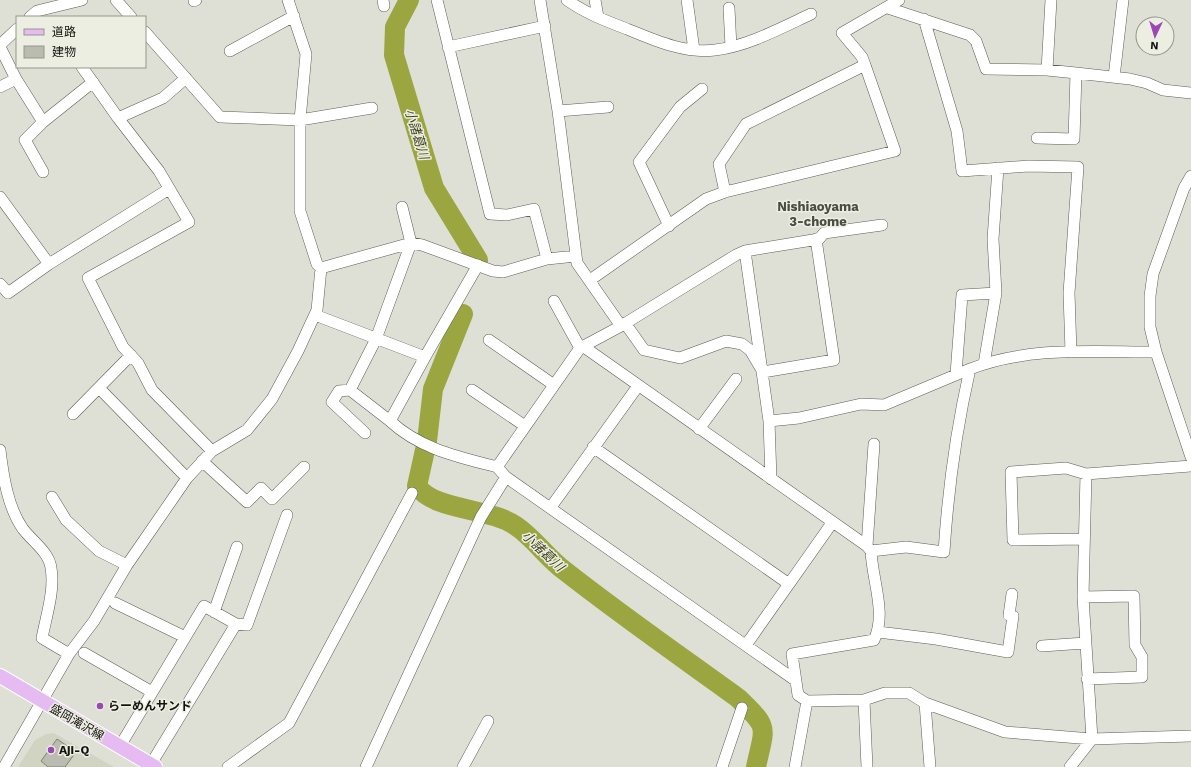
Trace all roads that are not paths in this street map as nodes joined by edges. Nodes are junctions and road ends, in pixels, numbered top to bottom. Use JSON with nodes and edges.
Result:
{"nodes":[{"id":1,"x":82,"y":0,"type":"edge"},
{"id":2,"x":116,"y":0,"type":"edge"},
{"id":3,"x":288,"y":0,"type":"edge"},
{"id":4,"x":437,"y":0,"type":"edge"},
{"id":5,"x":540,"y":0,"type":"edge"},
{"id":6,"x":567,"y":0,"type":"edge"},
{"id":7,"x":595,"y":0,"type":"edge"},
{"id":8,"x":686,"y":0,"type":"edge"},
{"id":9,"x":899,"y":0,"type":"edge"},
{"id":10,"x":1051,"y":0,"type":"edge"},
{"id":11,"x":1123,"y":0,"type":"edge"},
{"id":12,"x":729,"y":8,"type":"dead end"},
{"id":13,"x":888,"y":8,"type":"junction"},
{"id":14,"x":811,"y":14,"type":"dead end"},
{"id":15,"x":36,"y":15,"type":"edge"},
{"id":16,"x":131,"y":16,"type":"edge"},
{"id":17,"x":294,"y":16,"type":"junction"},
{"id":18,"x":598,"y":17,"type":"junction"},
{"id":19,"x":924,"y":19,"type":"junction"},
{"id":20,"x":545,"y":26,"type":"junction"},
{"id":21,"x":16,"y":30,"type":"edge"},
{"id":22,"x":146,"y":33,"type":"edge"},
{"id":23,"x":0,"y":46,"type":"edge"},
{"id":24,"x":448,"y":47,"type":"junction"},
{"id":25,"x":731,"y":47,"type":"junction"},
{"id":26,"x":694,"y":50,"type":"junction"},
{"id":27,"x":230,"y":51,"type":"dead end"},
{"id":28,"x":865,"y":65,"type":"junction"},
{"id":29,"x":83,"y":68,"type":"edge"},
{"id":30,"x":1048,"y":70,"type":"junction"},
{"id":31,"x":1076,"y":73,"type":"junction"},
{"id":32,"x":1114,"y":77,"type":"junction"},
{"id":33,"x":186,"y":78,"type":"junction"},
{"id":34,"x":16,"y":79,"type":"junction"},
{"id":35,"x":93,"y":82,"type":"junction"},
{"id":36,"x":0,"y":87,"type":"edge"},
{"id":37,"x":702,"y":89,"type":"dead end"},
{"id":38,"x":1191,"y":93,"type":"edge"},
{"id":39,"x":608,"y":106,"type":"dead end"},
{"id":40,"x":372,"y":108,"type":"dead end"},
{"id":41,"x":558,"y":111,"type":"junction"},
{"id":42,"x":118,"y":118,"type":"junction"},
{"id":43,"x":300,"y":120,"type":"junction"},
{"id":44,"x":43,"y":122,"type":"junction"},
{"id":45,"x":1037,"y":138,"type":"dead end"},
{"id":46,"x":998,"y":168,"type":"junction"},
{"id":47,"x":43,"y":172,"type":"dead end"},
{"id":48,"x":1191,"y":176,"type":"edge"},
{"id":49,"x":169,"y":189,"type":"junction"},
{"id":50,"x":725,"y":192,"type":"junction"},
{"id":51,"x":0,"y":197,"type":"edge"},
{"id":52,"x":402,"y":207,"type":"dead end"},
{"id":53,"x":882,"y":225,"type":"dead end"},
{"id":54,"x":669,"y":226,"type":"junction"},
{"id":55,"x":816,"y":239,"type":"junction"},
{"id":56,"x":411,"y":244,"type":"junction"},
{"id":57,"x":745,"y":251,"type":"junction"},
{"id":58,"x":576,"y":256,"type":"junction"},
{"id":59,"x":547,"y":259,"type":"junction"},
{"id":60,"x":48,"y":264,"type":"junction"},
{"id":61,"x":478,"y":265,"type":"junction"},
{"id":62,"x":321,"y":268,"type":"junction"},
{"id":63,"x":590,"y":280,"type":"junction"},
{"id":64,"x":0,"y":284,"type":"edge"},
{"id":65,"x":996,"y":293,"type":"junction"},
{"id":66,"x":554,"y":301,"type":"dead end"},
{"id":67,"x":315,"y":315,"type":"junction"},
{"id":68,"x":623,"y":324,"type":"junction"},
{"id":69,"x":376,"y":339,"type":"junction"},
{"id":70,"x":489,"y":340,"type":"dead end"},
{"id":71,"x":582,"y":347,"type":"junction"},
{"id":72,"x":1071,"y":352,"type":"junction"},
{"id":73,"x":1156,"y":352,"type":"junction"},
{"id":74,"x":131,"y":355,"type":"junction"},
{"id":75,"x":425,"y":357,"type":"junction"},
{"id":76,"x":984,"y":364,"type":"junction"},
{"id":77,"x":970,"y":369,"type":"junction"},
{"id":78,"x":763,"y":372,"type":"junction"},
{"id":79,"x":956,"y":374,"type":"junction"},
{"id":80,"x":736,"y":379,"type":"dead end"},
{"id":81,"x":554,"y":385,"type":"junction"},
{"id":82,"x":638,"y":386,"type":"junction"},
{"id":83,"x":99,"y":388,"type":"junction"},
{"id":84,"x":350,"y":390,"type":"junction"},
{"id":85,"x":472,"y":390,"type":"dead end"},
{"id":86,"x":74,"y":414,"type":"dead end"},
{"id":87,"x":390,"y":421,"type":"junction"},
{"id":88,"x":769,"y":421,"type":"junction"},
{"id":89,"x":525,"y":426,"type":"junction"},
{"id":90,"x":699,"y":429,"type":"junction"},
{"id":91,"x":365,"y":433,"type":"dead end"},
{"id":92,"x":874,"y":444,"type":"dead end"},
{"id":93,"x":593,"y":446,"type":"junction"},
{"id":94,"x":0,"y":450,"type":"edge"},
{"id":95,"x":212,"y":451,"type":"junction"},
{"id":96,"x":1191,"y":457,"type":"edge"},
{"id":97,"x":202,"y":461,"type":"junction"},
{"id":98,"x":1191,"y":466,"type":"edge"},
{"id":99,"x":304,"y":467,"type":"dead end"},
{"id":100,"x":497,"y":467,"type":"junction"},
{"id":101,"x":1086,"y":474,"type":"junction"},
{"id":102,"x":506,"y":477,"type":"junction"},
{"id":103,"x":187,"y":478,"type":"junction"},
{"id":104,"x":771,"y":479,"type":"junction"},
{"id":105,"x":412,"y":493,"type":"dead end"},
{"id":106,"x":52,"y":497,"type":"dead end"},
{"id":107,"x":551,"y":507,"type":"junction"},
{"id":108,"x":287,"y":515,"type":"dead end"},
{"id":109,"x":832,"y":523,"type":"junction"},
{"id":110,"x":1084,"y":538,"type":"junction"},
{"id":111,"x":237,"y":548,"type":"dead end"},
{"id":112,"x":869,"y":548,"type":"junction"},
{"id":113,"x":126,"y":565,"type":"junction"},
{"id":114,"x":789,"y":584,"type":"junction"},
{"id":115,"x":1012,"y":594,"type":"dead end"},
{"id":116,"x":1082,"y":597,"type":"junction"},
{"id":117,"x":115,"y":603,"type":"dead end"},
{"id":118,"x":214,"y":612,"type":"junction"},
{"id":119,"x":236,"y":624,"type":"junction"},
{"id":120,"x":878,"y":632,"type":"junction"},
{"id":121,"x":185,"y":637,"type":"junction"},
{"id":122,"x":1085,"y":643,"type":"junction"},
{"id":123,"x":746,"y":645,"type":"junction"},
{"id":124,"x":1042,"y":646,"type":"dead end"},
{"id":125,"x":69,"y":654,"type":"junction"},
{"id":126,"x":84,"y":654,"type":"dead end"},
{"id":127,"x":0,"y":676,"type":"edge"},
{"id":128,"x":1087,"y":679,"type":"junction"},
{"id":129,"x":795,"y":680,"type":"junction"},
{"id":130,"x":152,"y":692,"type":"junction"},
{"id":131,"x":864,"y":700,"type":"junction"},
{"id":132,"x":807,"y":701,"type":"junction"},
{"id":133,"x":43,"y":702,"type":"junction"},
{"id":134,"x":925,"y":703,"type":"junction"},
{"id":135,"x":742,"y":708,"type":"dead end"},
{"id":136,"x":488,"y":721,"type":"dead end"},
{"id":137,"x":1191,"y":736,"type":"edge"},
{"id":138,"x":1092,"y":739,"type":"junction"},
{"id":139,"x":120,"y":746,"type":"junction"},
{"id":140,"x":153,"y":766,"type":"edge"},
{"id":141,"x":4,"y":767,"type":"edge"},
{"id":142,"x":228,"y":767,"type":"edge"},
{"id":143,"x":366,"y":767,"type":"edge"},
{"id":144,"x":464,"y":767,"type":"edge"},
{"id":145,"x":722,"y":767,"type":"edge"},
{"id":146,"x":795,"y":767,"type":"edge"},
{"id":147,"x":867,"y":767,"type":"edge"},
{"id":148,"x":930,"y":767,"type":"edge"},
{"id":149,"x":1070,"y":767,"type":"edge"}],
"edges":[{"from":1,"to":15,"type":"street"},
{"from":2,"to":16,"type":"street"},
{"from":3,"to":17,"type":"street"},
{"from":4,"to":24,"type":"street"},
{"from":5,"to":20,"type":"street"},
{"from":6,"to":18,"type":"street"},
{"from":7,"to":18,"type":"street"},
{"from":8,"to":26,"type":"street"},
{"from":9,"to":13,"type":"street"},
{"from":10,"to":30,"type":"street"},
{"from":11,"to":32,"type":"street"},
{"from":12,"to":25,"type":"street"},
{"from":13,"to":19,"type":"street"},
{"from":13,"to":28,"type":"street"},
{"from":14,"to":25,"type":"street"},
{"from":17,"to":27,"type":"street"},
{"from":17,"to":43,"type":"street"},
{"from":18,"to":26,"type":"street"},
{"from":19,"to":30,"type":"street"},
{"from":19,"to":46,"type":"street"},
{"from":20,"to":24,"type":"street"},
{"from":20,"to":41,"type":"street"},
{"from":21,"to":23,"type":"street"},
{"from":22,"to":33,"type":"street"},
{"from":23,"to":34,"type":"street"},
{"from":24,"to":59,"type":"street"},
{"from":25,"to":26,"type":"street"},
{"from":28,"to":50,"type":"street"},
{"from":28,"to":50,"type":"street"},
{"from":29,"to":35,"type":"street"},
{"from":30,"to":31,"type":"street"},
{"from":31,"to":32,"type":"street"},
{"from":31,"to":45,"type":"street"},
{"from":32,"to":38,"type":"street"},
{"from":33,"to":42,"type":"street"},
{"from":33,"to":43,"type":"street"},
{"from":34,"to":36,"type":"street"},
{"from":34,"to":44,"type":"street"},
{"from":35,"to":42,"type":"street"},
{"from":35,"to":44,"type":"street"},
{"from":37,"to":54,"type":"street"},
{"from":39,"to":41,"type":"street"},
{"from":40,"to":43,"type":"street"},
{"from":41,"to":58,"type":"street"},
{"from":42,"to":49,"type":"street"},
{"from":43,"to":62,"type":"street"},
{"from":44,"to":47,"type":"street"},
{"from":46,"to":65,"type":"street"},
{"from":46,"to":72,"type":"street"},
{"from":48,"to":73,"type":"street"},
{"from":49,"to":60,"type":"street"},
{"from":49,"to":74,"type":"street"},
{"from":50,"to":54,"type":"street"},
{"from":51,"to":60,"type":"street"},
{"from":52,"to":56,"type":"street"},
{"from":53,"to":55,"type":"street"},
{"from":54,"to":63,"type":"street"},
{"from":55,"to":57,"type":"street"},
{"from":55,"to":78,"type":"street"},
{"from":56,"to":61,"type":"street"},
{"from":56,"to":62,"type":"street"},
{"from":56,"to":69,"type":"street"},
{"from":57,"to":68,"type":"street"},
{"from":57,"to":78,"type":"street"},
{"from":58,"to":59,"type":"street"},
{"from":58,"to":63,"type":"street"},
{"from":59,"to":61,"type":"street"},
{"from":60,"to":64,"type":"street"},
{"from":61,"to":75,"type":"street"},
{"from":62,"to":67,"type":"street"},
{"from":63,"to":68,"type":"street"},
{"from":65,"to":76,"type":"street"},
{"from":65,"to":79,"type":"street"},
{"from":66,"to":71,"type":"street"},
{"from":67,"to":69,"type":"street"},
{"from":67,"to":95,"type":"street"},
{"from":68,"to":71,"type":"street"},
{"from":68,"to":78,"type":"street"},
{"from":69,"to":75,"type":"street"},
{"from":69,"to":84,"type":"street"},
{"from":70,"to":81,"type":"street"},
{"from":71,"to":81,"type":"street"},
{"from":71,"to":82,"type":"street"},
{"from":72,"to":73,"type":"street"},
{"from":72,"to":76,"type":"street"},
{"from":73,"to":96,"type":"street"},
{"from":74,"to":83,"type":"street"},
{"from":74,"to":95,"type":"street"},
{"from":75,"to":87,"type":"street"},
{"from":76,"to":77,"type":"street"},
{"from":77,"to":79,"type":"street"},
{"from":77,"to":112,"type":"street"},
{"from":78,"to":88,"type":"street"},
{"from":79,"to":88,"type":"street"},
{"from":80,"to":90,"type":"street"},
{"from":81,"to":89,"type":"street"},
{"from":82,"to":90,"type":"street"},
{"from":82,"to":93,"type":"street"},
{"from":83,"to":86,"type":"street"},
{"from":83,"to":103,"type":"street"},
{"from":84,"to":87,"type":"street"},
{"from":84,"to":91,"type":"street"},
{"from":85,"to":89,"type":"street"},
{"from":87,"to":100,"type":"street"},
{"from":88,"to":104,"type":"street"},
{"from":89,"to":100,"type":"street"},
{"from":90,"to":104,"type":"street"},
{"from":92,"to":112,"type":"street"},
{"from":93,"to":107,"type":"street"},
{"from":93,"to":114,"type":"street"},
{"from":94,"to":125,"type":"street"},
{"from":95,"to":97,"type":"street"},
{"from":97,"to":99,"type":"street"},
{"from":97,"to":103,"type":"street"},
{"from":98,"to":101,"type":"street"},
{"from":100,"to":102,"type":"street"},
{"from":101,"to":110,"type":"street"},
{"from":101,"to":110,"type":"street"},
{"from":102,"to":107,"type":"street"},
{"from":102,"to":143,"type":"street"},
{"from":103,"to":113,"type":"street"},
{"from":104,"to":109,"type":"street"},
{"from":105,"to":142,"type":"street"},
{"from":106,"to":113,"type":"street"},
{"from":107,"to":123,"type":"street"},
{"from":108,"to":119,"type":"street"},
{"from":109,"to":112,"type":"street"},
{"from":109,"to":114,"type":"street"},
{"from":110,"to":116,"type":"street"},
{"from":111,"to":118,"type":"street"},
{"from":112,"to":120,"type":"street"},
{"from":113,"to":125,"type":"street"},
{"from":114,"to":123,"type":"street"},
{"from":115,"to":120,"type":"street"},
{"from":116,"to":122,"type":"street"},
{"from":116,"to":128,"type":"street"},
{"from":117,"to":121,"type":"street"},
{"from":118,"to":119,"type":"street"},
{"from":118,"to":121,"type":"street"},
{"from":119,"to":140,"type":"street"},
{"from":120,"to":129,"type":"street"},
{"from":121,"to":130,"type":"street"},
{"from":122,"to":124,"type":"street"},
{"from":122,"to":128,"type":"street"},
{"from":123,"to":129,"type":"street"},
{"from":125,"to":133,"type":"street"},
{"from":126,"to":130,"type":"street"},
{"from":127,"to":133,"type":"main road","name":"盛岡滝沢線"},
{"from":128,"to":138,"type":"street"},
{"from":129,"to":132,"type":"street"},
{"from":130,"to":139,"type":"street"},
{"from":131,"to":132,"type":"street"},
{"from":131,"to":134,"type":"street"},
{"from":131,"to":147,"type":"street"},
{"from":132,"to":146,"type":"street"},
{"from":133,"to":139,"type":"main road","name":"盛岡滝沢線"},
{"from":133,"to":141,"type":"street"},
{"from":134,"to":138,"type":"street"},
{"from":134,"to":148,"type":"street"},
{"from":135,"to":145,"type":"street"},
{"from":136,"to":144,"type":"street"},
{"from":137,"to":138,"type":"street"},
{"from":138,"to":149,"type":"street"},
{"from":139,"to":140,"type":"main road","name":"盛岡滝沢線"}]}
